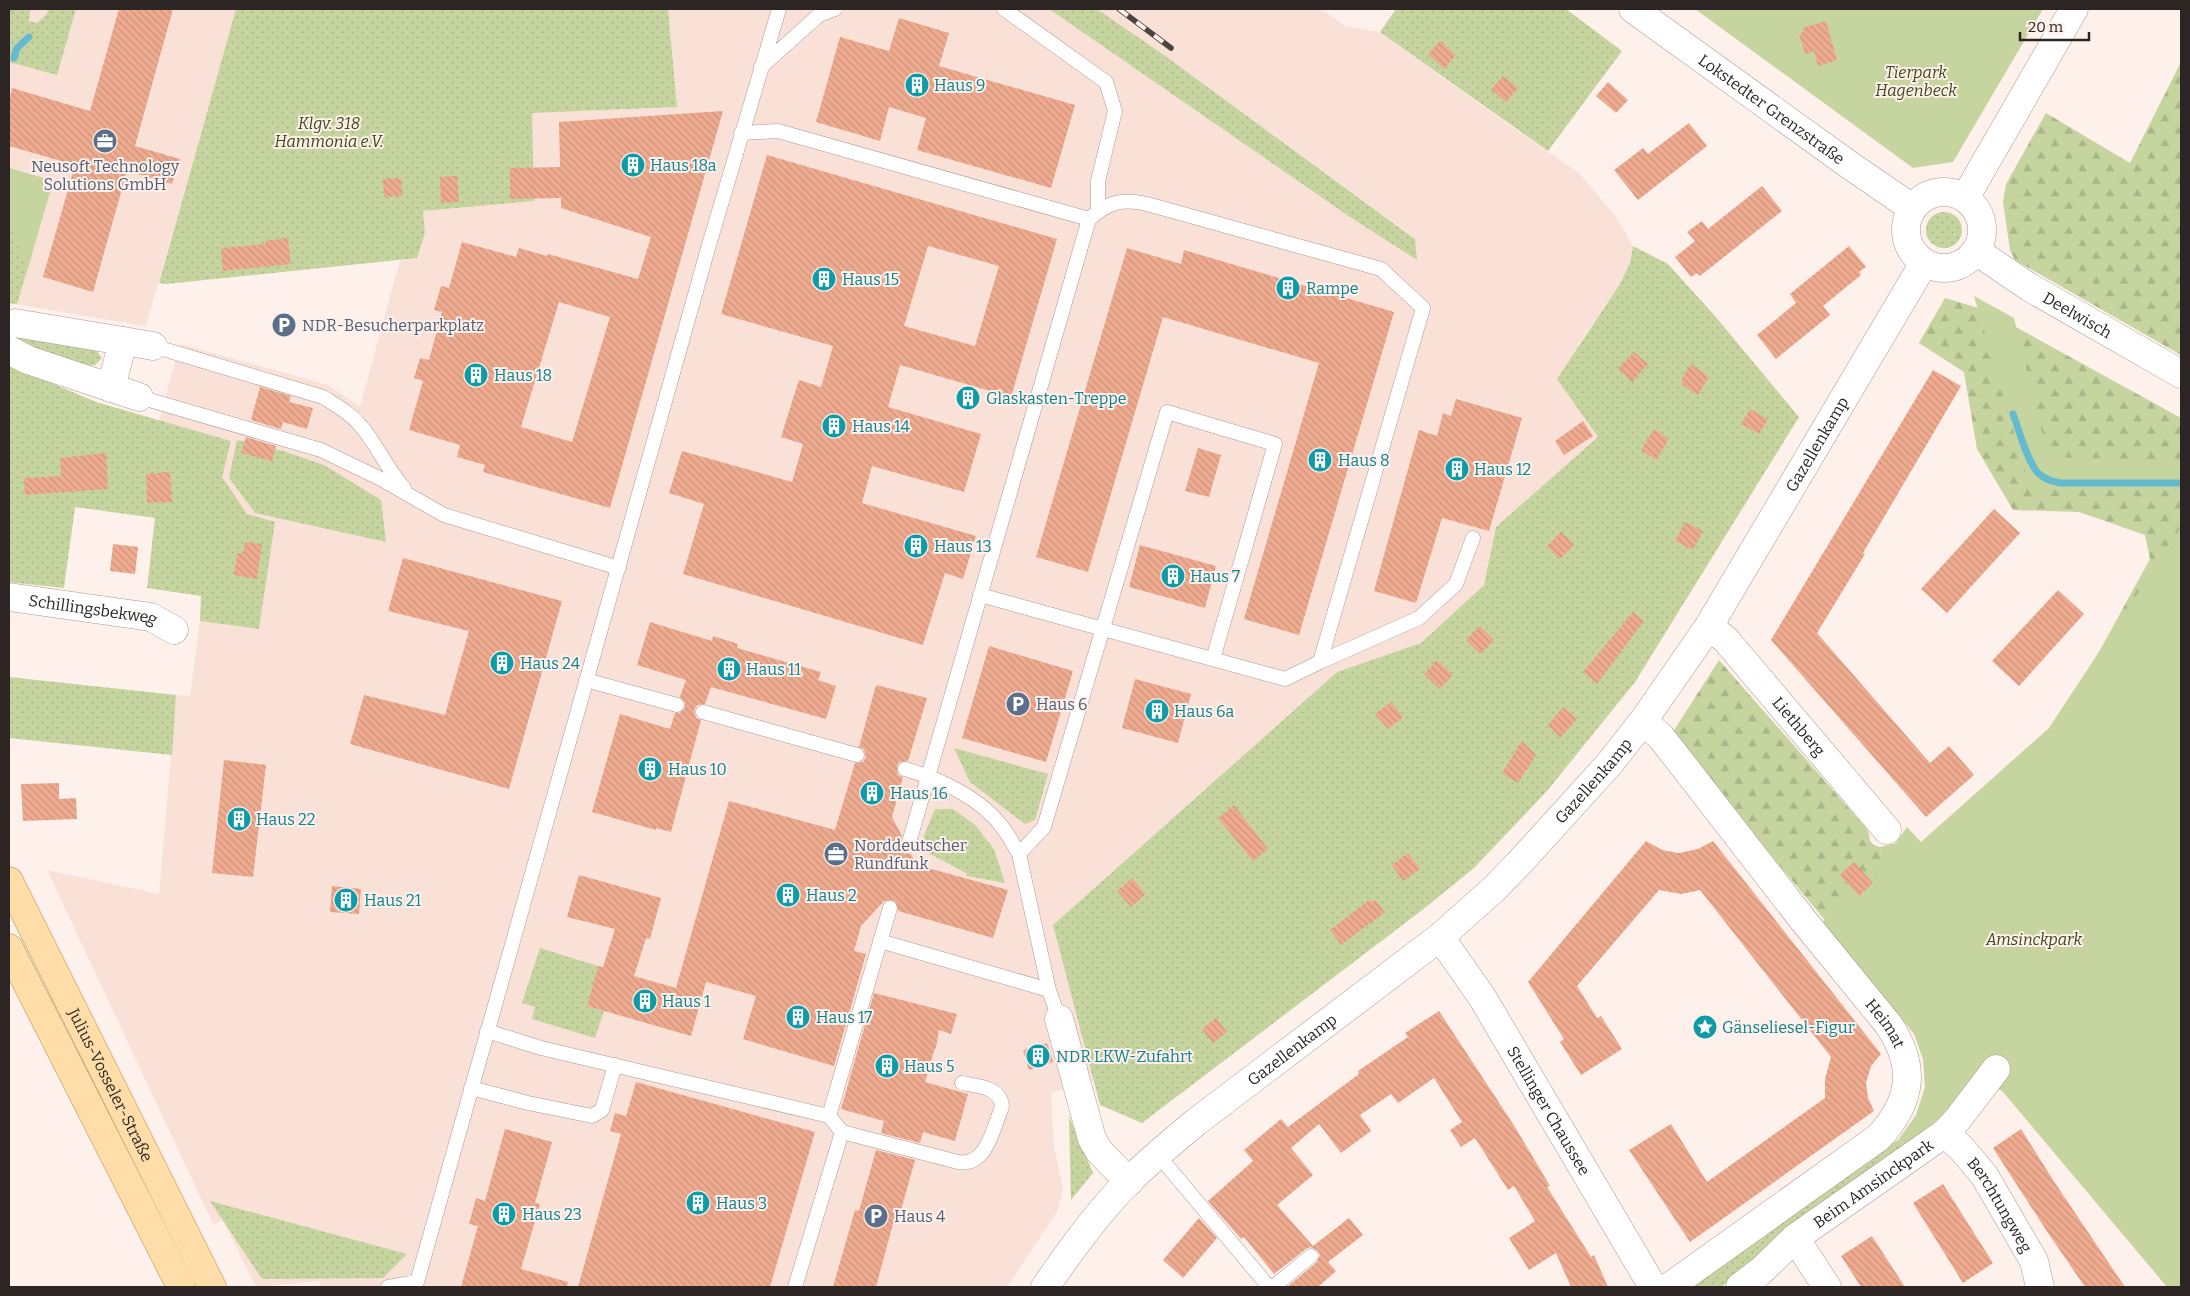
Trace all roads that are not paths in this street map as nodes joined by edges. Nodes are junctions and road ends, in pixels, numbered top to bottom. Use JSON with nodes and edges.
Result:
{"nodes":[{"id":1,"x":779,"y":9,"type":"edge"},
{"id":2,"x":835,"y":9,"type":"edge"},
{"id":3,"x":1004,"y":9,"type":"edge"},
{"id":4,"x":1633,"y":9,"type":"edge"},
{"id":5,"x":2074,"y":9,"type":"edge"},
{"id":6,"x":761,"y":67,"type":"junction"},
{"id":7,"x":742,"y":133,"type":"junction"},
{"id":8,"x":1965,"y":198,"type":"junction"},
{"id":9,"x":1912,"y":208,"type":"junction"},
{"id":10,"x":1094,"y":215,"type":"junction"},
{"id":11,"x":1976,"y":251,"type":"junction"},
{"id":12,"x":1924,"y":263,"type":"junction"},
{"id":13,"x":9,"y":324,"type":"edge"},
{"id":14,"x":124,"y":341,"type":"junction"},
{"id":15,"x":153,"y":346,"type":"joint"},
{"id":16,"x":9,"y":350,"type":"edge"},
{"id":17,"x":2181,"y":374,"type":"edge"},
{"id":18,"x":111,"y":388,"type":"junction"},
{"id":19,"x":139,"y":397,"type":"joint"},
{"id":20,"x":411,"y":496,"type":"junction"},
{"id":21,"x":1472,"y":538,"type":"dead end"},
{"id":22,"x":619,"y":568,"type":"junction"},
{"id":23,"x":980,"y":595,"type":"junction"},
{"id":24,"x":9,"y":597,"type":"edge"},
{"id":25,"x":1709,"y":626,"type":"junction"},
{"id":26,"x":1103,"y":629,"type":"junction"},
{"id":27,"x":174,"y":630,"type":"dead end"},
{"id":28,"x":1213,"y":659,"type":"junction"},
{"id":29,"x":1320,"y":662,"type":"junction"},
{"id":30,"x":586,"y":680,"type":"junction"},
{"id":31,"x":677,"y":705,"type":"dead end"},
{"id":32,"x":703,"y":712,"type":"dead end"},
{"id":33,"x":1643,"y":722,"type":"junction"},
{"id":34,"x":857,"y":756,"type":"dead end"},
{"id":35,"x":905,"y":769,"type":"dead end"},
{"id":36,"x":928,"y":776,"type":"junction"},
{"id":37,"x":1887,"y":830,"type":"dead end"},
{"id":38,"x":908,"y":846,"type":"dead end"},
{"id":39,"x":1019,"y":854,"type":"junction"},
{"id":40,"x":9,"y":881,"type":"edge"},
{"id":41,"x":890,"y":908,"type":"dead end"},
{"id":42,"x":1440,"y":937,"type":"junction"},
{"id":43,"x":880,"y":941,"type":"junction"},
{"id":44,"x":9,"y":948,"type":"edge"},
{"id":45,"x":1050,"y":990,"type":"junction"},
{"id":46,"x":1059,"y":1019,"type":"joint"},
{"id":47,"x":487,"y":1031,"type":"junction"},
{"id":48,"x":615,"y":1065,"type":"junction"},
{"id":49,"x":1996,"y":1069,"type":"dead end"},
{"id":50,"x":962,"y":1083,"type":"dead end"},
{"id":51,"x":471,"y":1088,"type":"junction"},
{"id":52,"x":829,"y":1116,"type":"junction"},
{"id":53,"x":842,"y":1132,"type":"junction"},
{"id":54,"x":1945,"y":1133,"type":"junction"},
{"id":55,"x":1158,"y":1155,"type":"junction"},
{"id":56,"x":1129,"y":1182,"type":"junction"},
{"id":57,"x":1795,"y":1238,"type":"junction"},
{"id":58,"x":1311,"y":1256,"type":"dead end"},
{"id":59,"x":419,"y":1284,"type":"edge"},
{"id":60,"x":181,"y":1287,"type":"edge"},
{"id":61,"x":212,"y":1287,"type":"edge"},
{"id":62,"x":388,"y":1287,"type":"edge"},
{"id":63,"x":795,"y":1287,"type":"edge"},
{"id":64,"x":1045,"y":1287,"type":"edge"},
{"id":65,"x":1269,"y":1287,"type":"edge"},
{"id":66,"x":1273,"y":1287,"type":"edge"},
{"id":67,"x":1653,"y":1287,"type":"edge"},
{"id":68,"x":1669,"y":1287,"type":"edge"},
{"id":69,"x":1740,"y":1287,"type":"edge"},
{"id":70,"x":1827,"y":1287,"type":"edge"},
{"id":71,"x":2040,"y":1287,"type":"edge"}],
"edges":[{"from":1,"to":6,"type":"lane"},
{"from":2,"to":6,"type":"lane"},
{"from":3,"to":10,"type":"lane"},
{"from":4,"to":9,"type":"street","name":"Lokstedter Grenzstraße"},
{"from":5,"to":8,"type":"street"},
{"from":6,"to":7,"type":"lane"},
{"from":7,"to":10,"type":"lane"},
{"from":7,"to":22,"type":"lane"},
{"from":8,"to":9,"type":"street"},
{"from":8,"to":11,"type":"street"},
{"from":9,"to":12,"type":"street"},
{"from":10,"to":23,"type":"lane"},
{"from":10,"to":29,"type":"lane"},
{"from":11,"to":12,"type":"street"},
{"from":11,"to":17,"type":"street","name":"Deelwisch"},
{"from":12,"to":25,"type":"street","name":"Gazellenkamp"},
{"from":13,"to":14,"type":"street"},
{"from":14,"to":15,"type":"street"},
{"from":14,"to":18,"type":"street"},
{"from":15,"to":20,"type":"lane"},
{"from":16,"to":18,"type":"street"},
{"from":18,"to":19,"type":"street"},
{"from":19,"to":20,"type":"lane"},
{"from":20,"to":22,"type":"lane"},
{"from":21,"to":29,"type":"lane"},
{"from":22,"to":30,"type":"lane"},
{"from":23,"to":26,"type":"lane"},
{"from":23,"to":36,"type":"lane"},
{"from":24,"to":27,"type":"street","name":"Schillingsbekweg"},
{"from":25,"to":33,"type":"street","name":"Gazellenkamp"},
{"from":25,"to":37,"type":"street","name":"Liethberg"},
{"from":26,"to":28,"type":"lane"},
{"from":26,"to":28,"type":"lane"},
{"from":26,"to":39,"type":"lane"},
{"from":28,"to":29,"type":"lane"},
{"from":30,"to":31,"type":"lane"},
{"from":30,"to":47,"type":"lane"},
{"from":32,"to":34,"type":"lane"},
{"from":33,"to":42,"type":"street","name":"Gazellenkamp"},
{"from":33,"to":68,"type":"street","name":"Heimat"},
{"from":35,"to":36,"type":"lane"},
{"from":36,"to":38,"type":"lane"},
{"from":36,"to":39,"type":"lane"},
{"from":39,"to":45,"type":"lane"},
{"from":40,"to":61,"type":"main road","name":"Julius-Vosseler-Straße"},
{"from":41,"to":43,"type":"lane"},
{"from":42,"to":55,"type":"street","name":"Gazellenkamp"},
{"from":42,"to":67,"type":"street","name":"Stellinger Chaussee"},
{"from":43,"to":45,"type":"lane"},
{"from":43,"to":52,"type":"lane"},
{"from":44,"to":60,"type":"main road","name":"Julius-Vosseler-Straße"},
{"from":45,"to":46,"type":"lane"},
{"from":46,"to":56,"type":"street"},
{"from":47,"to":48,"type":"lane"},
{"from":47,"to":51,"type":"lane"},
{"from":48,"to":51,"type":"lane"},
{"from":48,"to":52,"type":"lane"},
{"from":49,"to":54,"type":"street","name":"Beim Amsinckpark"},
{"from":50,"to":53,"type":"lane"},
{"from":51,"to":59,"type":"lane"},
{"from":52,"to":53,"type":"lane"},
{"from":53,"to":63,"type":"lane"},
{"from":54,"to":57,"type":"street","name":"Beim Amsinckpark"},
{"from":54,"to":71,"type":"street","name":"Berchtungweg"},
{"from":55,"to":56,"type":"street","name":"Gazellenkamp"},
{"from":55,"to":65,"type":"lane"},
{"from":56,"to":64,"type":"street","name":"Gazellenkamp"},
{"from":57,"to":69,"type":"street","name":"Beim Amsinckpark"},
{"from":57,"to":70,"type":"street"},
{"from":58,"to":66,"type":"lane"},
{"from":59,"to":62,"type":"lane"}]}
